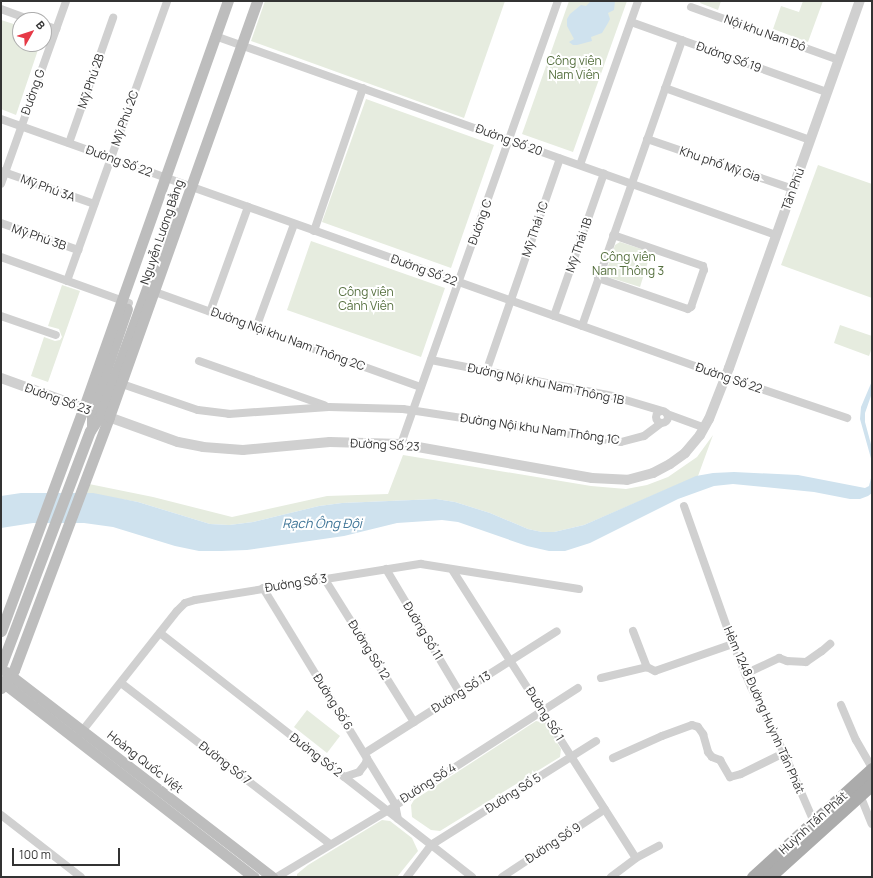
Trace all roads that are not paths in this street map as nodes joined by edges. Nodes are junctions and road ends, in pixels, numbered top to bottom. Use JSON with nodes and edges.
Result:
{"nodes":[{"id":1,"x":66,"y":1,"type":"edge"},
{"id":2,"x":167,"y":1,"type":"edge"},
{"id":3,"x":228,"y":1,"type":"edge"},
{"id":4,"x":236,"y":1,"type":"edge"},
{"id":5,"x":249,"y":1,"type":"edge"},
{"id":6,"x":257,"y":1,"type":"edge"},
{"id":7,"x":558,"y":1,"type":"edge"},
{"id":8,"x":638,"y":1,"type":"edge"},
{"id":9,"x":860,"y":1,"type":"edge"},
{"id":10,"x":691,"y":6,"type":"dead end"},
{"id":11,"x":1,"y":9,"type":"edge"},
{"id":12,"x":12,"y":13,"type":"edge"},
{"id":13,"x":113,"y":18,"type":"dead end"},
{"id":14,"x":631,"y":22,"type":"junction"},
{"id":15,"x":52,"y":28,"type":"edge"},
{"id":16,"x":56,"y":29,"type":"junction"},
{"id":17,"x":219,"y":37,"type":"junction"},
{"id":18,"x":682,"y":40,"type":"junction"},
{"id":19,"x":238,"y":44,"type":"junction"},
{"id":20,"x":839,"y":60,"type":"junction"},
{"id":21,"x":363,"y":88,"type":"junction"},
{"id":22,"x":665,"y":88,"type":"junction"},
{"id":23,"x":828,"y":92,"type":"junction"},
{"id":24,"x":1,"y":119,"type":"edge"},
{"id":25,"x":21,"y":126,"type":"junction"},
{"id":26,"x":647,"y":139,"type":"junction"},
{"id":27,"x":509,"y":140,"type":"junction"},
{"id":28,"x":810,"y":140,"type":"junction"},
{"id":29,"x":69,"y":143,"type":"junction"},
{"id":30,"x":111,"y":158,"type":"junction"},
{"id":31,"x":560,"y":158,"type":"junction"},
{"id":32,"x":580,"y":165,"type":"junction"},
{"id":33,"x":3,"y":172,"type":"edge"},
{"id":34,"x":604,"y":173,"type":"junction"},
{"id":35,"x":169,"y":179,"type":"junction"},
{"id":36,"x":631,"y":183,"type":"junction"},
{"id":37,"x":1,"y":184,"type":"edge"},
{"id":38,"x":188,"y":186,"type":"junction"},
{"id":39,"x":793,"y":190,"type":"junction"},
{"id":40,"x":94,"y":204,"type":"junction"},
{"id":41,"x":248,"y":207,"type":"junction"},
{"id":42,"x":1,"y":224,"type":"edge"},
{"id":43,"x":294,"y":224,"type":"junction"},
{"id":44,"x":314,"y":230,"type":"junction"},
{"id":45,"x":613,"y":235,"type":"junction"},
{"id":46,"x":776,"y":235,"type":"junction"},
{"id":47,"x":78,"y":250,"type":"junction"},
{"id":48,"x":1,"y":257,"type":"edge"},
{"id":49,"x":598,"y":278,"type":"junction"},
{"id":50,"x":67,"y":281,"type":"junction"},
{"id":51,"x":458,"y":282,"type":"junction"},
{"id":52,"x":155,"y":292,"type":"junction"},
{"id":53,"x":125,"y":301,"type":"junction"},
{"id":54,"x":511,"y":301,"type":"junction"},
{"id":55,"x":210,"y":312,"type":"junction"},
{"id":56,"x":1,"y":316,"type":"edge"},
{"id":57,"x":554,"y":316,"type":"junction"},
{"id":58,"x":582,"y":326,"type":"junction"},
{"id":59,"x":256,"y":328,"type":"junction"},
{"id":60,"x":56,"y":335,"type":"dead end"},
{"id":61,"x":430,"y":360,"type":"junction"},
{"id":62,"x":199,"y":362,"type":"dead end"},
{"id":63,"x":486,"y":372,"type":"junction"},
{"id":64,"x":1,"y":378,"type":"edge"},
{"id":65,"x":726,"y":378,"type":"junction"},
{"id":66,"x":122,"y":384,"type":"junction"},
{"id":67,"x":421,"y":387,"type":"junction"},
{"id":68,"x":329,"y":407,"type":"junction"},
{"id":69,"x":413,"y":410,"type":"junction"},
{"id":70,"x":96,"y":412,"type":"junction"},
{"id":71,"x":664,"y":412,"type":"junction"},
{"id":72,"x":847,"y":418,"type":"dead end"},
{"id":73,"x":705,"y":428,"type":"junction"},
{"id":74,"x":401,"y":444,"type":"junction"},
{"id":75,"x":684,"y":506,"type":"dead end"},
{"id":76,"x":386,"y":569,"type":"junction"},
{"id":77,"x":453,"y":571,"type":"junction"},
{"id":78,"x":324,"y":578,"type":"junction"},
{"id":79,"x":263,"y":588,"type":"junction"},
{"id":80,"x":579,"y":589,"type":"dead end"},
{"id":81,"x":1,"y":631,"type":"edge"},
{"id":82,"x":557,"y":631,"type":"dead end"},
{"id":83,"x":633,"y":631,"type":"dead end"},
{"id":84,"x":160,"y":633,"type":"junction"},
{"id":85,"x":733,"y":644,"type":"junction"},
{"id":86,"x":830,"y":644,"type":"dead end"},
{"id":87,"x":510,"y":661,"type":"junction"},
{"id":88,"x":1,"y":667,"type":"edge"},
{"id":89,"x":646,"y":667,"type":"junction"},
{"id":90,"x":745,"y":674,"type":"junction"},
{"id":91,"x":601,"y":678,"type":"dead end"},
{"id":92,"x":4,"y":682,"type":"edge"},
{"id":93,"x":121,"y":683,"type":"junction"},
{"id":94,"x":578,"y":688,"type":"dead end"},
{"id":95,"x":460,"y":693,"type":"junction"},
{"id":96,"x":841,"y":705,"type":"dead end"},
{"id":97,"x":542,"y":711,"type":"junction"},
{"id":98,"x":414,"y":722,"type":"junction"},
{"id":99,"x":79,"y":734,"type":"junction"},
{"id":100,"x":596,"y":742,"type":"dead end"},
{"id":101,"x":784,"y":753,"type":"junction"},
{"id":102,"x":366,"y":756,"type":"junction"},
{"id":103,"x":572,"y":757,"type":"junction"},
{"id":104,"x":613,"y":758,"type":"dead end"},
{"id":105,"x":872,"y":768,"type":"edge"},
{"id":106,"x":344,"y":777,"type":"junction"},
{"id":107,"x":872,"y":784,"type":"edge"},
{"id":108,"x":860,"y":795,"type":"junction"},
{"id":109,"x":395,"y":804,"type":"junction"},
{"id":110,"x":605,"y":809,"type":"junction"},
{"id":111,"x":387,"y":811,"type":"junction"},
{"id":112,"x":1,"y":815,"type":"edge"},
{"id":113,"x":398,"y":819,"type":"junction"},
{"id":114,"x":872,"y":824,"type":"edge"},
{"id":115,"x":817,"y":827,"type":"junction"},
{"id":116,"x":330,"y":844,"type":"junction"},
{"id":117,"x":431,"y":845,"type":"junction"},
{"id":118,"x":659,"y":846,"type":"dead end"},
{"id":119,"x":636,"y":858,"type":"junction"},
{"id":120,"x":81,"y":877,"type":"edge"},
{"id":121,"x":254,"y":877,"type":"edge"},
{"id":122,"x":272,"y":877,"type":"edge"},
{"id":123,"x":277,"y":877,"type":"edge"},
{"id":124,"x":407,"y":877,"type":"edge"},
{"id":125,"x":472,"y":877,"type":"edge"},
{"id":126,"x":502,"y":877,"type":"edge"},
{"id":127,"x":611,"y":877,"type":"edge"},
{"id":128,"x":753,"y":877,"type":"edge"},
{"id":129,"x":769,"y":877,"type":"edge"}],
"edges":[{"from":1,"to":16,"type":"street","name":"Đường G"},
{"from":2,"to":30,"type":"street","name":"Mỹ Phú 2C"},
{"from":3,"to":17,"type":"main road","name":"Nguyễn Lương Bằng"},
{"from":4,"to":17,"type":"main road","name":"Nguyễn Lương Bằng"},
{"from":5,"to":19,"type":"main road","name":"Nguyễn Lương Bằng"},
{"from":6,"to":19,"type":"main road","name":"Nguyễn Lương Bằng"},
{"from":7,"to":27,"type":"street","name":"Đường C"},
{"from":8,"to":14,"type":"street"},
{"from":9,"to":20,"type":"street","name":"Tân Phú"},
{"from":10,"to":20,"type":"street","name":"Nội khu Nam Đô"},
{"from":11,"to":12,"type":"street"},
{"from":13,"to":29,"type":"street","name":"Mỹ Phú 2B"},
{"from":14,"to":18,"type":"street","name":"Đường Số 19"},
{"from":14,"to":32,"type":"street"},
{"from":15,"to":16,"type":"street"},
{"from":16,"to":25,"type":"street","name":"Đường G"},
{"from":17,"to":19,"type":"street","name":"Đường Số 20"},
{"from":17,"to":35,"type":"main road","name":"Nguyễn Lương Bằng"},
{"from":18,"to":22,"type":"street"},
{"from":18,"to":23,"type":"street","name":"Đường Số 19"},
{"from":19,"to":21,"type":"street","name":"Đường Số 20"},
{"from":19,"to":38,"type":"main road","name":"Nguyễn Lương Bằng"},
{"from":20,"to":23,"type":"street","name":"Tân Phú"},
{"from":21,"to":27,"type":"street","name":"Đường Số 20"},
{"from":21,"to":44,"type":"street"},
{"from":22,"to":26,"type":"street"},
{"from":22,"to":28,"type":"street"},
{"from":23,"to":28,"type":"street","name":"Tân Phú"},
{"from":24,"to":25,"type":"street","name":"Đường Số 22"},
{"from":25,"to":29,"type":"street","name":"Đường Số 22"},
{"from":25,"to":33,"type":"street","name":"Đường G"},
{"from":26,"to":36,"type":"street"},
{"from":26,"to":39,"type":"street","name":"Khu phố Mỹ Gia"},
{"from":27,"to":31,"type":"street","name":"Đường Số 20"},
{"from":27,"to":51,"type":"street","name":"Đường C"},
{"from":28,"to":39,"type":"street","name":"Tân Phú"},
{"from":29,"to":30,"type":"street","name":"Đường Số 22"},
{"from":30,"to":35,"type":"street","name":"Đường Số 22"},
{"from":30,"to":40,"type":"street","name":"Mỹ Phú 2C"},
{"from":31,"to":32,"type":"street","name":"Đường Số 20"},
{"from":31,"to":54,"type":"street","name":"Mỹ Thái 1C"},
{"from":32,"to":34,"type":"street","name":"Đường Số 20"},
{"from":33,"to":37,"type":"street","name":"Đường G"},
{"from":33,"to":40,"type":"street","name":"Mỹ Phú 3A"},
{"from":34,"to":36,"type":"street","name":"Đường Số 20"},
{"from":34,"to":57,"type":"street","name":"Mỹ Thái 1B"},
{"from":35,"to":38,"type":"street","name":"Đường Số 22"},
{"from":35,"to":53,"type":"main road","name":"Nguyễn Lương Bằng"},
{"from":36,"to":45,"type":"street"},
{"from":36,"to":46,"type":"street","name":"Đường Số 20"},
{"from":38,"to":41,"type":"street","name":"Đường Số 22"},
{"from":38,"to":52,"type":"main road","name":"Nguyễn Lương Bằng"},
{"from":38,"to":70,"type":"main road","name":"Nguyễn Lương Bằng"},
{"from":39,"to":46,"type":"street","name":"Tân Phú"},
{"from":40,"to":47,"type":"street","name":"Mỹ Phú 2C"},
{"from":41,"to":43,"type":"street","name":"Đường Số 22"},
{"from":41,"to":55,"type":"street"},
{"from":42,"to":47,"type":"street","name":"Mỹ Phú 3B"},
{"from":43,"to":44,"type":"street","name":"Đường Số 22"},
{"from":43,"to":59,"type":"street"},
{"from":44,"to":51,"type":"street","name":"Đường Số 22"},
{"from":45,"to":49,"type":"street"},
{"from":45,"to":49,"type":"street"},
{"from":46,"to":65,"type":"street","name":"Tân Phú"},
{"from":47,"to":50,"type":"street","name":"Mỹ Phú 2C"},
{"from":48,"to":50,"type":"street"},
{"from":49,"to":58,"type":"street"},
{"from":50,"to":53,"type":"street"},
{"from":51,"to":54,"type":"street","name":"Đường Số 22"},
{"from":51,"to":61,"type":"street","name":"Đường C"},
{"from":52,"to":55,"type":"street","name":"Đường Nội khu Nam Thông 2C"},
{"from":52,"to":66,"type":"main road","name":"Nguyễn Lương Bằng"},
{"from":53,"to":70,"type":"main road","name":"Nguyễn Lương Bằng"},
{"from":54,"to":57,"type":"street","name":"Đường Số 22"},
{"from":54,"to":63,"type":"street","name":"Mỹ Thái 1C"},
{"from":55,"to":59,"type":"street","name":"Đường Nội khu Nam Thông 2C"},
{"from":56,"to":60,"type":"street"},
{"from":57,"to":58,"type":"street","name":"Đường Số 22"},
{"from":58,"to":65,"type":"street","name":"Đường Số 22"},
{"from":59,"to":67,"type":"street","name":"Đường Nội khu Nam Thông 2C"},
{"from":61,"to":63,"type":"street","name":"Đường Nội khu Nam Thông 1B"},
{"from":61,"to":67,"type":"street","name":"Đường C"},
{"from":62,"to":68,"type":"street"},
{"from":63,"to":71,"type":"street","name":"Đường Nội khu Nam Thông 1B"},
{"from":64,"to":70,"type":"street","name":"Đường Số 23"},
{"from":65,"to":72,"type":"street","name":"Đường Số 22"},
{"from":65,"to":73,"type":"street","name":"Đường Số 23"},
{"from":66,"to":68,"type":"street"},
{"from":66,"to":70,"type":"main road","name":"Nguyễn Lương Bằng"},
{"from":67,"to":69,"type":"street","name":"Đường C"},
{"from":68,"to":69,"type":"street","name":"Đường Nội khu Nam Thông 1C"},
{"from":69,"to":71,"type":"street","name":"Đường Nội khu Nam Thông 1C"},
{"from":69,"to":74,"type":"street","name":"Đường C"},
{"from":70,"to":74,"type":"street","name":"Đường Số 23"},
{"from":70,"to":81,"type":"main road","name":"Nguyễn Lương Bằng"},
{"from":70,"to":88,"type":"main road","name":"Nguyễn Lương Bằng"},
{"from":70,"to":92,"type":"main road","name":"Nguyễn Lương Bằng"},
{"from":71,"to":73,"type":"street","name":"Đường Nội khu Nam Thông 1B"},
{"from":73,"to":74,"type":"street","name":"Đường Số 23"},
{"from":75,"to":85,"type":"street","name":"Hẻm 1248 Đường Huỳnh Tấn Phát"},
{"from":76,"to":77,"type":"street","name":"Đường Số 3"},
{"from":76,"to":78,"type":"street","name":"Đường Số 3"},
{"from":76,"to":95,"type":"street","name":"Đường Số 11"},
{"from":77,"to":80,"type":"street","name":"Đường Số 3"},
{"from":77,"to":87,"type":"street","name":"Đường Số 1"},
{"from":78,"to":79,"type":"street","name":"Đường Số 3"},
{"from":78,"to":98,"type":"street","name":"Đường Số 12"},
{"from":79,"to":84,"type":"street","name":"Đường Số 3"},
{"from":79,"to":102,"type":"street","name":"Đường Số 6"},
{"from":82,"to":87,"type":"street","name":"Đường Số 13"},
{"from":83,"to":89,"type":"street"},
{"from":84,"to":93,"type":"street","name":"Đường Số 3"},
{"from":84,"to":106,"type":"street","name":"Đường Số 2"},
{"from":85,"to":89,"type":"street"},
{"from":85,"to":90,"type":"street","name":"Hẻm 1248 Đường Huỳnh Tấn Phát"},
{"from":86,"to":90,"type":"street"},
{"from":87,"to":95,"type":"street","name":"Đường Số 13"},
{"from":87,"to":97,"type":"street","name":"Đường Số 1"},
{"from":88,"to":92,"type":"main road","name":"Hoàng Quốc Việt"},
{"from":89,"to":91,"type":"street"},
{"from":90,"to":101,"type":"street","name":"Hẻm 1248 Đường Huỳnh Tấn Phát"},
{"from":92,"to":99,"type":"main road","name":"Hoàng Quốc Việt"},
{"from":93,"to":99,"type":"street","name":"Đường Số 3"},
{"from":93,"to":116,"type":"street","name":"Đường Số 7"},
{"from":94,"to":97,"type":"street","name":"Đường Số 4"},
{"from":95,"to":98,"type":"street","name":"Đường Số 13"},
{"from":96,"to":105,"type":"street"},
{"from":97,"to":103,"type":"street","name":"Đường Số 1"},
{"from":97,"to":109,"type":"street","name":"Đường Số 4"},
{"from":98,"to":102,"type":"street","name":"Đường Số 13"},
{"from":99,"to":121,"type":"main road","name":"Hoàng Quốc Việt"},
{"from":99,"to":122,"type":"main road","name":"Hoàng Quốc Việt"},
{"from":100,"to":103,"type":"street","name":"Đường Số 5"},
{"from":101,"to":104,"type":"street"},
{"from":101,"to":115,"type":"street","name":"Hẻm 1248 Đường Huỳnh Tấn Phát"},
{"from":102,"to":106,"type":"street","name":"Đường Số 13"},
{"from":102,"to":109,"type":"street","name":"Đường Số 6"},
{"from":103,"to":110,"type":"street","name":"Đường Số 1"},
{"from":103,"to":117,"type":"street","name":"Đường Số 5"},
{"from":105,"to":115,"type":"main road","name":"Huỳnh Tấn Phát"},
{"from":106,"to":111,"type":"street","name":"Đường Số 2"},
{"from":107,"to":108,"type":"main road","name":"Huỳnh Tấn Phát"},
{"from":108,"to":114,"type":"street"},
{"from":108,"to":115,"type":"main road","name":"Huỳnh Tấn Phát"},
{"from":109,"to":111,"type":"street","name":"Đường Số 4"},
{"from":109,"to":113,"type":"street","name":"Đường Số 6"},
{"from":110,"to":119,"type":"street","name":"Đường Số 1"},
{"from":110,"to":126,"type":"street","name":"Đường Số 9"},
{"from":111,"to":113,"type":"street","name":"Đường Số 2"},
{"from":111,"to":116,"type":"street","name":"Đường Số 4"},
{"from":112,"to":120,"type":"street"},
{"from":113,"to":117,"type":"street","name":"Đường Số 2"},
{"from":115,"to":128,"type":"main road","name":"Huỳnh Tấn Phát"},
{"from":115,"to":129,"type":"main road","name":"Huỳnh Tấn Phát"},
{"from":116,"to":123,"type":"street","name":"Đường Số 4"},
{"from":117,"to":124,"type":"street"},
{"from":117,"to":125,"type":"street","name":"Đường Số 2"},
{"from":118,"to":119,"type":"street"},
{"from":119,"to":127,"type":"street"}]}
